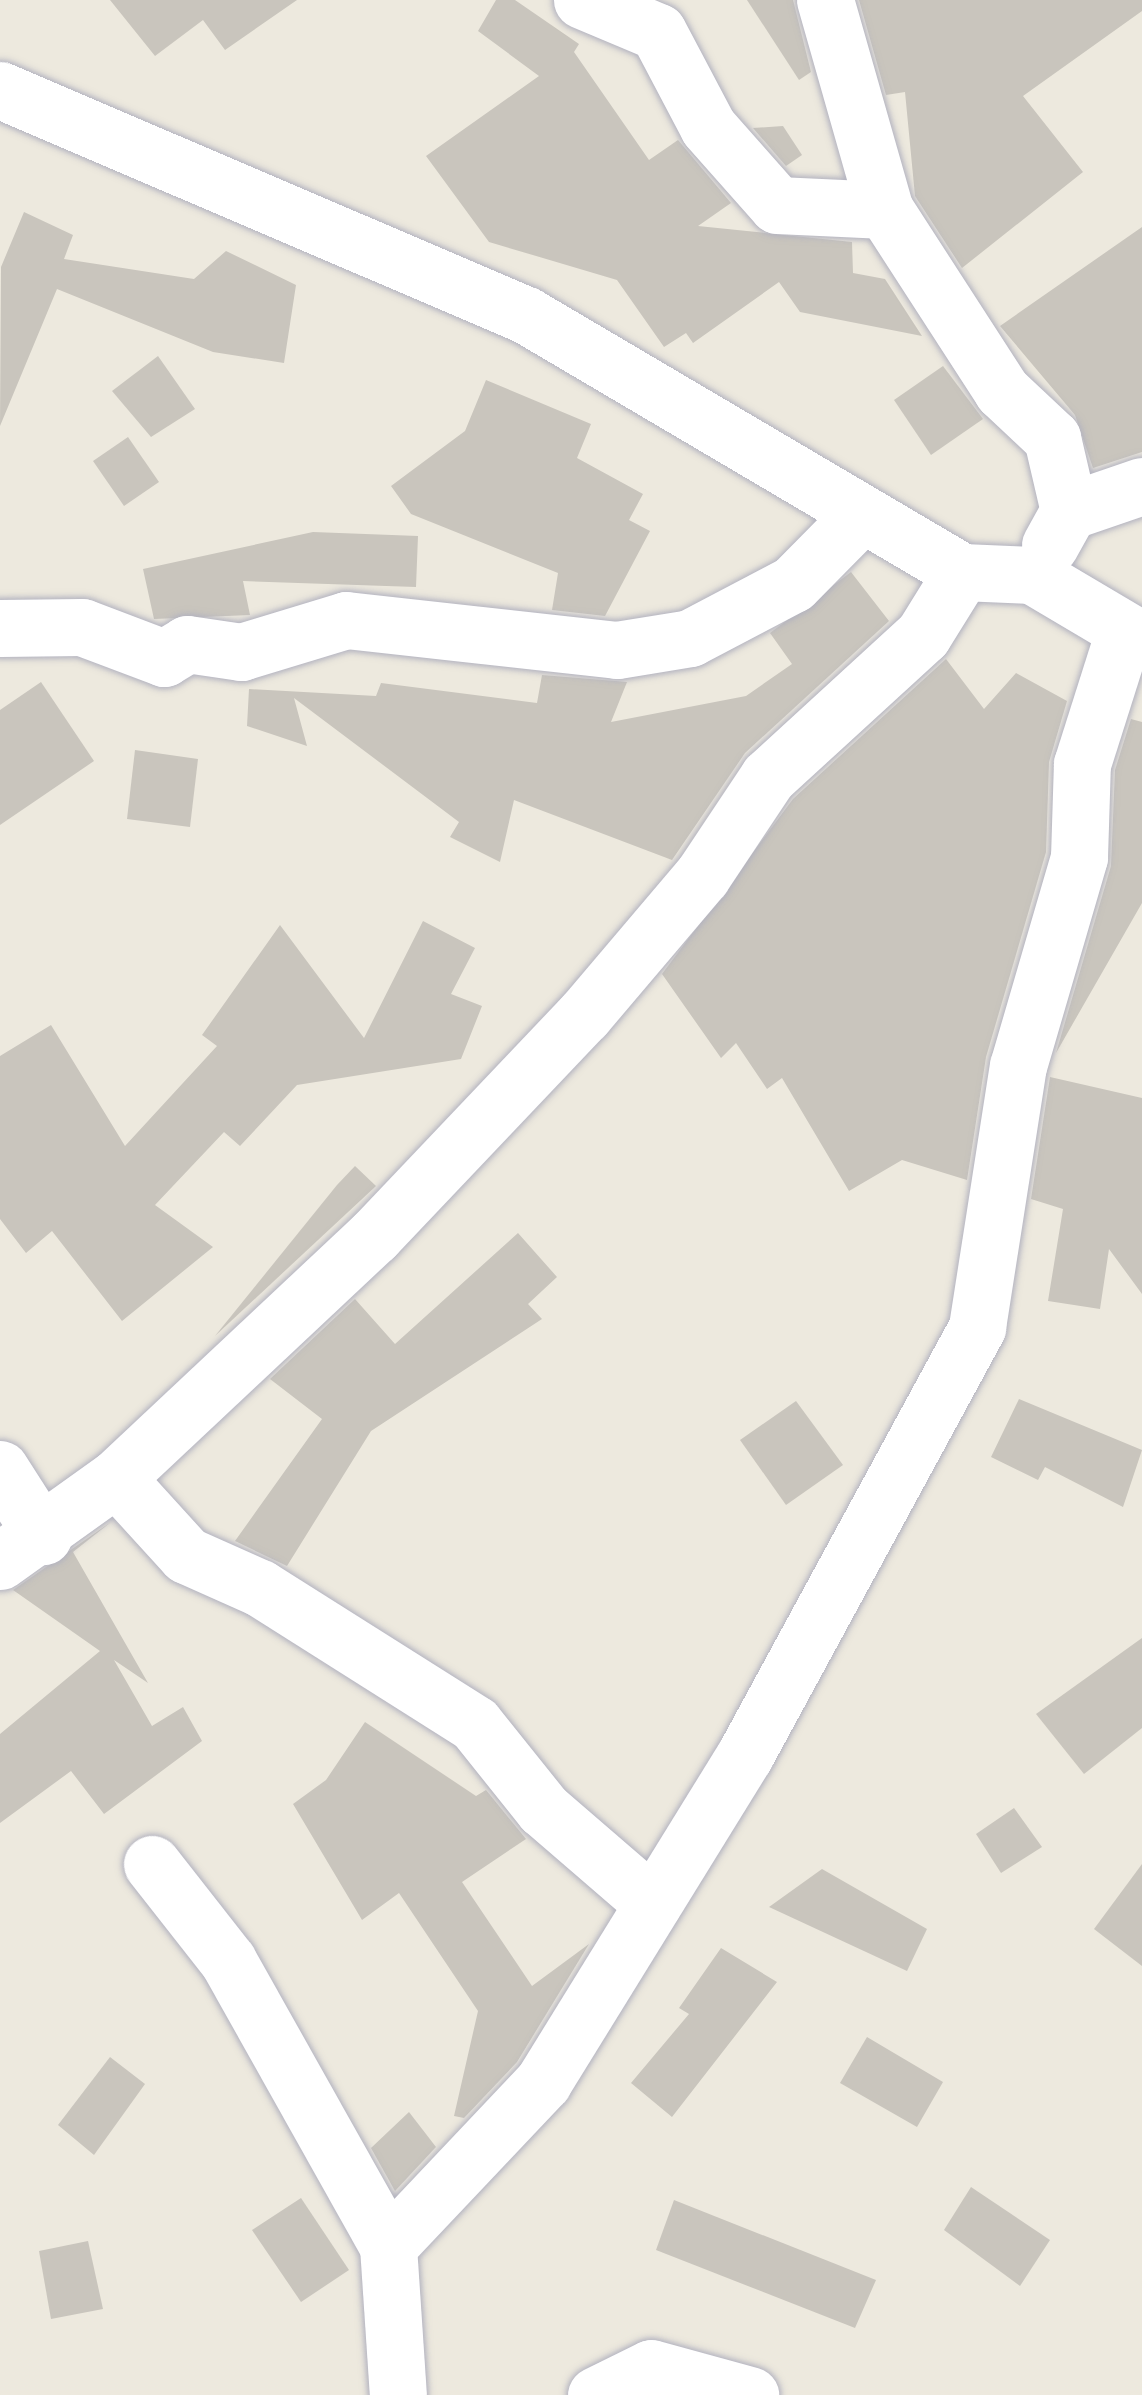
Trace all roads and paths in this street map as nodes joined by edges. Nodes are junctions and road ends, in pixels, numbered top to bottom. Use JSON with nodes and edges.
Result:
{"nodes":[{"id":1,"x":582,"y":0,"type":"edge"},
{"id":2,"x":825,"y":0,"type":"edge"},
{"id":3,"x":0,"y":90,"type":"edge"},
{"id":4,"x":885,"y":210,"type":"junction"},
{"id":5,"x":1142,"y":486,"type":"edge"},
{"id":6,"x":1069,"y":511,"type":"junction"},
{"id":7,"x":861,"y":515,"type":"junction"},
{"id":8,"x":962,"y":572,"type":"junction"},
{"id":9,"x":1032,"y":574,"type":"junction"},
{"id":10,"x":0,"y":628,"type":"edge"},
{"id":11,"x":1133,"y":638,"type":"edge"},
{"id":12,"x":0,"y":1468,"type":"edge"},
{"id":13,"x":116,"y":1478,"type":"junction"},
{"id":14,"x":21,"y":1548,"type":"edge"},
{"id":15,"x":152,"y":1864,"type":"dead end"},
{"id":16,"x":652,"y":1904,"type":"junction"},
{"id":17,"x":388,"y":2246,"type":"junction"},
{"id":18,"x":398,"y":2395,"type":"edge"},
{"id":19,"x":596,"y":2395,"type":"edge"},
{"id":20,"x":750,"y":2395,"type":"edge"}],
"edges":[{"from":1,"to":4,"type":"street"},
{"from":2,"to":4,"type":"street"},
{"from":3,"to":7,"type":"street"},
{"from":4,"to":6,"type":"street"},
{"from":5,"to":6,"type":"street"},
{"from":6,"to":9,"type":"street"},
{"from":7,"to":8,"type":"street"},
{"from":7,"to":10,"type":"street"},
{"from":8,"to":9,"type":"street"},
{"from":8,"to":13,"type":"street"},
{"from":9,"to":11,"type":"street"},
{"from":11,"to":16,"type":"street"},
{"from":12,"to":14,"type":"street"},
{"from":13,"to":14,"type":"street"},
{"from":13,"to":16,"type":"street"},
{"from":15,"to":17,"type":"street"},
{"from":16,"to":17,"type":"street"},
{"from":17,"to":18,"type":"street"},
{"from":19,"to":20,"type":"street"}]}
